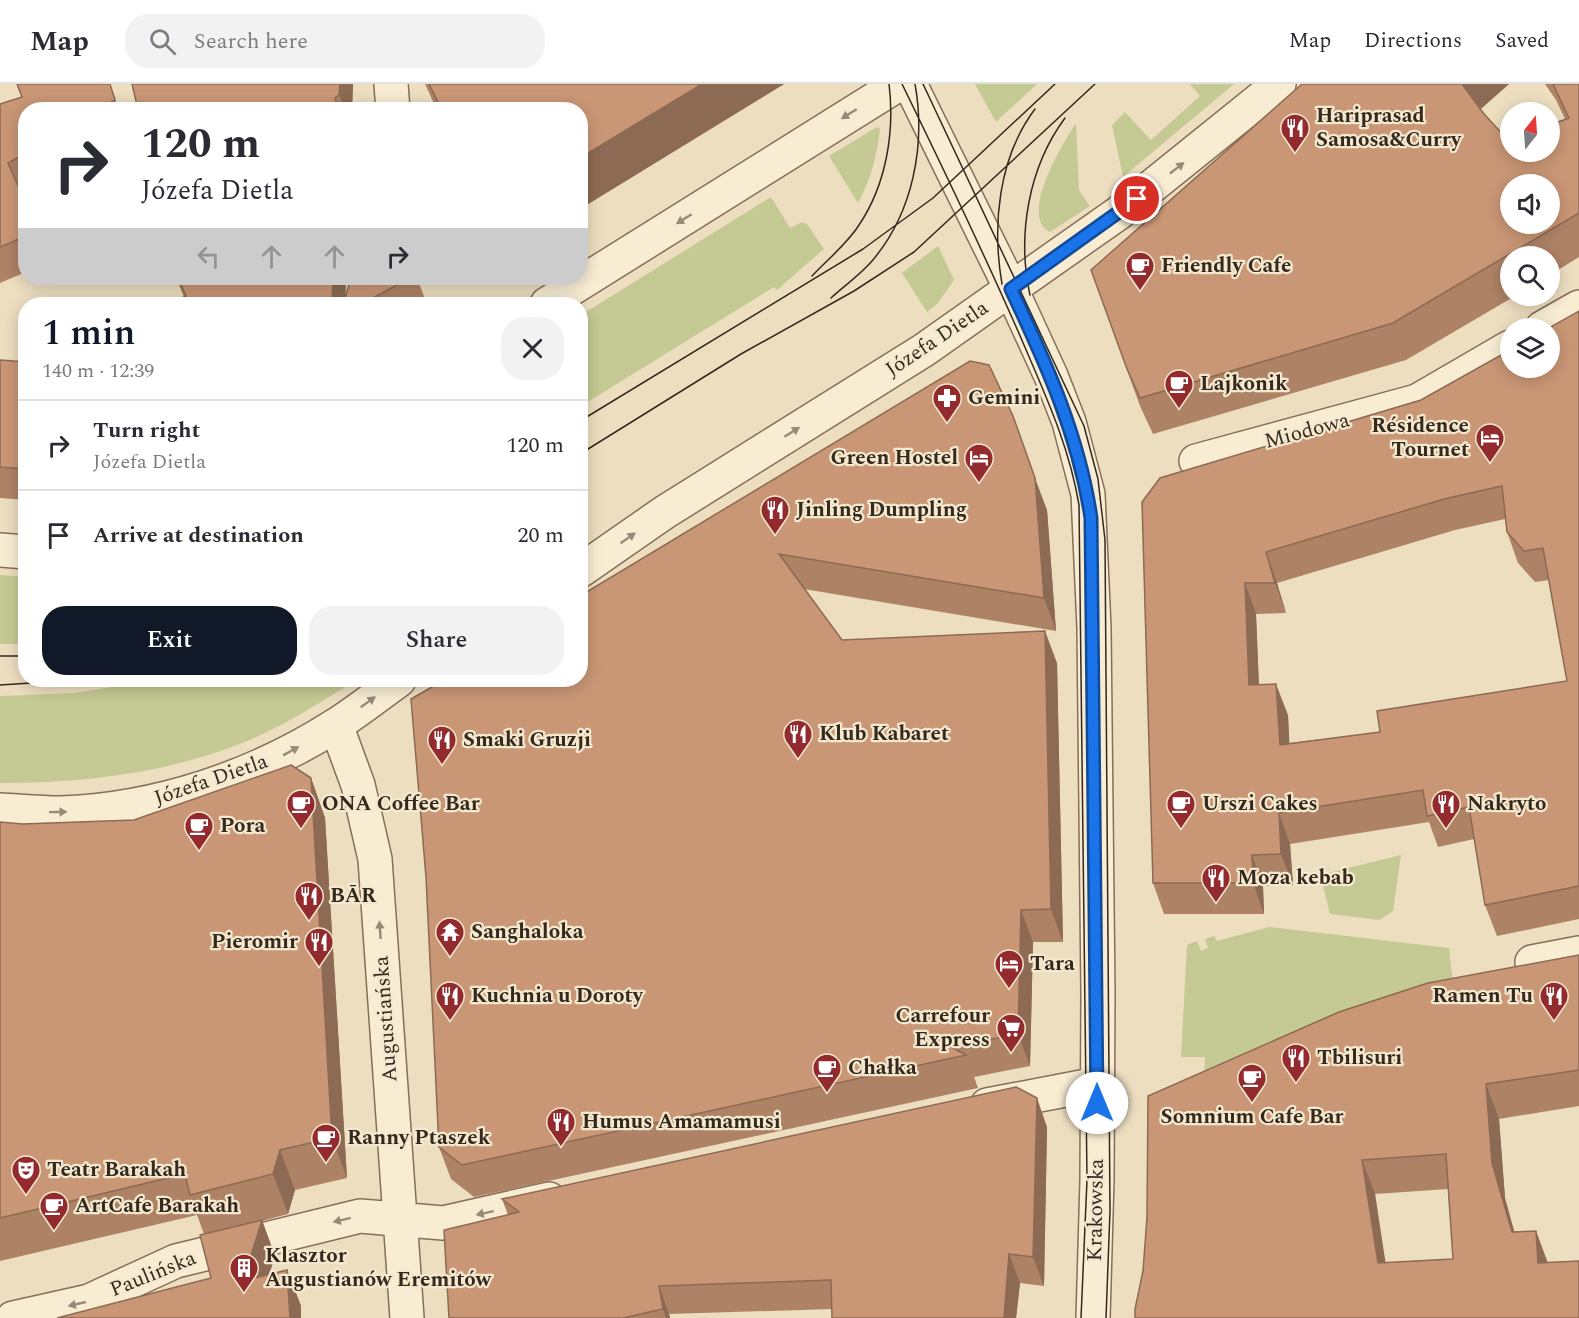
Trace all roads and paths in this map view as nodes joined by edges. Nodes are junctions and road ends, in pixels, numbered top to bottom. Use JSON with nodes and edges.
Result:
{"nodes":[{"id":1,"x":391,"y":84,"type":"edge"},
{"id":2,"x":899,"y":84,"type":"edge"},
{"id":3,"x":910,"y":84,"type":"edge"},
{"id":4,"x":1279,"y":84,"type":"edge"},
{"id":5,"x":392,"y":102,"type":"edge"},
{"id":6,"x":588,"y":278,"type":"edge"},
{"id":7,"x":577,"y":285,"type":"edge"},
{"id":8,"x":1011,"y":289,"type":"junction"},
{"id":9,"x":558,"y":297,"type":"edge"},
{"id":10,"x":1579,"y":307,"type":"edge"},
{"id":11,"x":1560,"y":318,"type":"edge"},
{"id":12,"x":1500,"y":353,"type":"edge"},
{"id":13,"x":1196,"y":462,"type":"dead end"},
{"id":14,"x":0,"y":550,"type":"edge"},
{"id":15,"x":18,"y":551,"type":"edge"},
{"id":16,"x":588,"y":566,"type":"edge"},
{"id":17,"x":389,"y":687,"type":"edge"},
{"id":18,"x":336,"y":725,"type":"junction"},
{"id":19,"x":0,"y":810,"type":"edge"},
{"id":20,"x":1579,"y":954,"type":"edge"},
{"id":21,"x":1532,"y":962,"type":"edge"},
{"id":22,"x":1097,"y":1084,"type":"junction"},
{"id":23,"x":954,"y":1112,"type":"edge"},
{"id":24,"x":582,"y":1192,"type":"edge"},
{"id":25,"x":400,"y":1218,"type":"junction"},
{"id":26,"x":13,"y":1318,"type":"edge"},
{"id":27,"x":407,"y":1318,"type":"edge"},
{"id":28,"x":1093,"y":1318,"type":"edge"}],
"edges":[{"from":1,"to":5,"type":"street"},
{"from":2,"to":6,"type":"street","one_way":true},
{"from":3,"to":8,"type":"street","name":"Krakowska"},
{"from":8,"to":4,"type":"street","name":"Józefa Dietla","one_way":true},
{"from":7,"to":9,"type":"street","one_way":true},
{"from":16,"to":8,"type":"street","name":"Józefa Dietla","one_way":true},
{"from":8,"to":22,"type":"street","name":"Krakowska"},
{"from":10,"to":11,"type":"street"},
{"from":12,"to":13,"type":"street","name":"Miodowa"},
{"from":14,"to":15,"type":"street"},
{"from":18,"to":17,"type":"street","name":"Józefa Dietla","one_way":true},
{"from":19,"to":18,"type":"street","name":"Józefa Dietla","one_way":true},
{"from":25,"to":18,"type":"street","name":"Augustiańska","one_way":true},
{"from":20,"to":21,"type":"street"},
{"from":22,"to":23,"type":"street"},
{"from":22,"to":28,"type":"street","name":"Krakowska"},
{"from":24,"to":25,"type":"street","name":"Paulińska","one_way":true},
{"from":25,"to":26,"type":"street","name":"Paulińska","one_way":true},
{"from":25,"to":27,"type":"street","name":"Augustiańska"}]}
